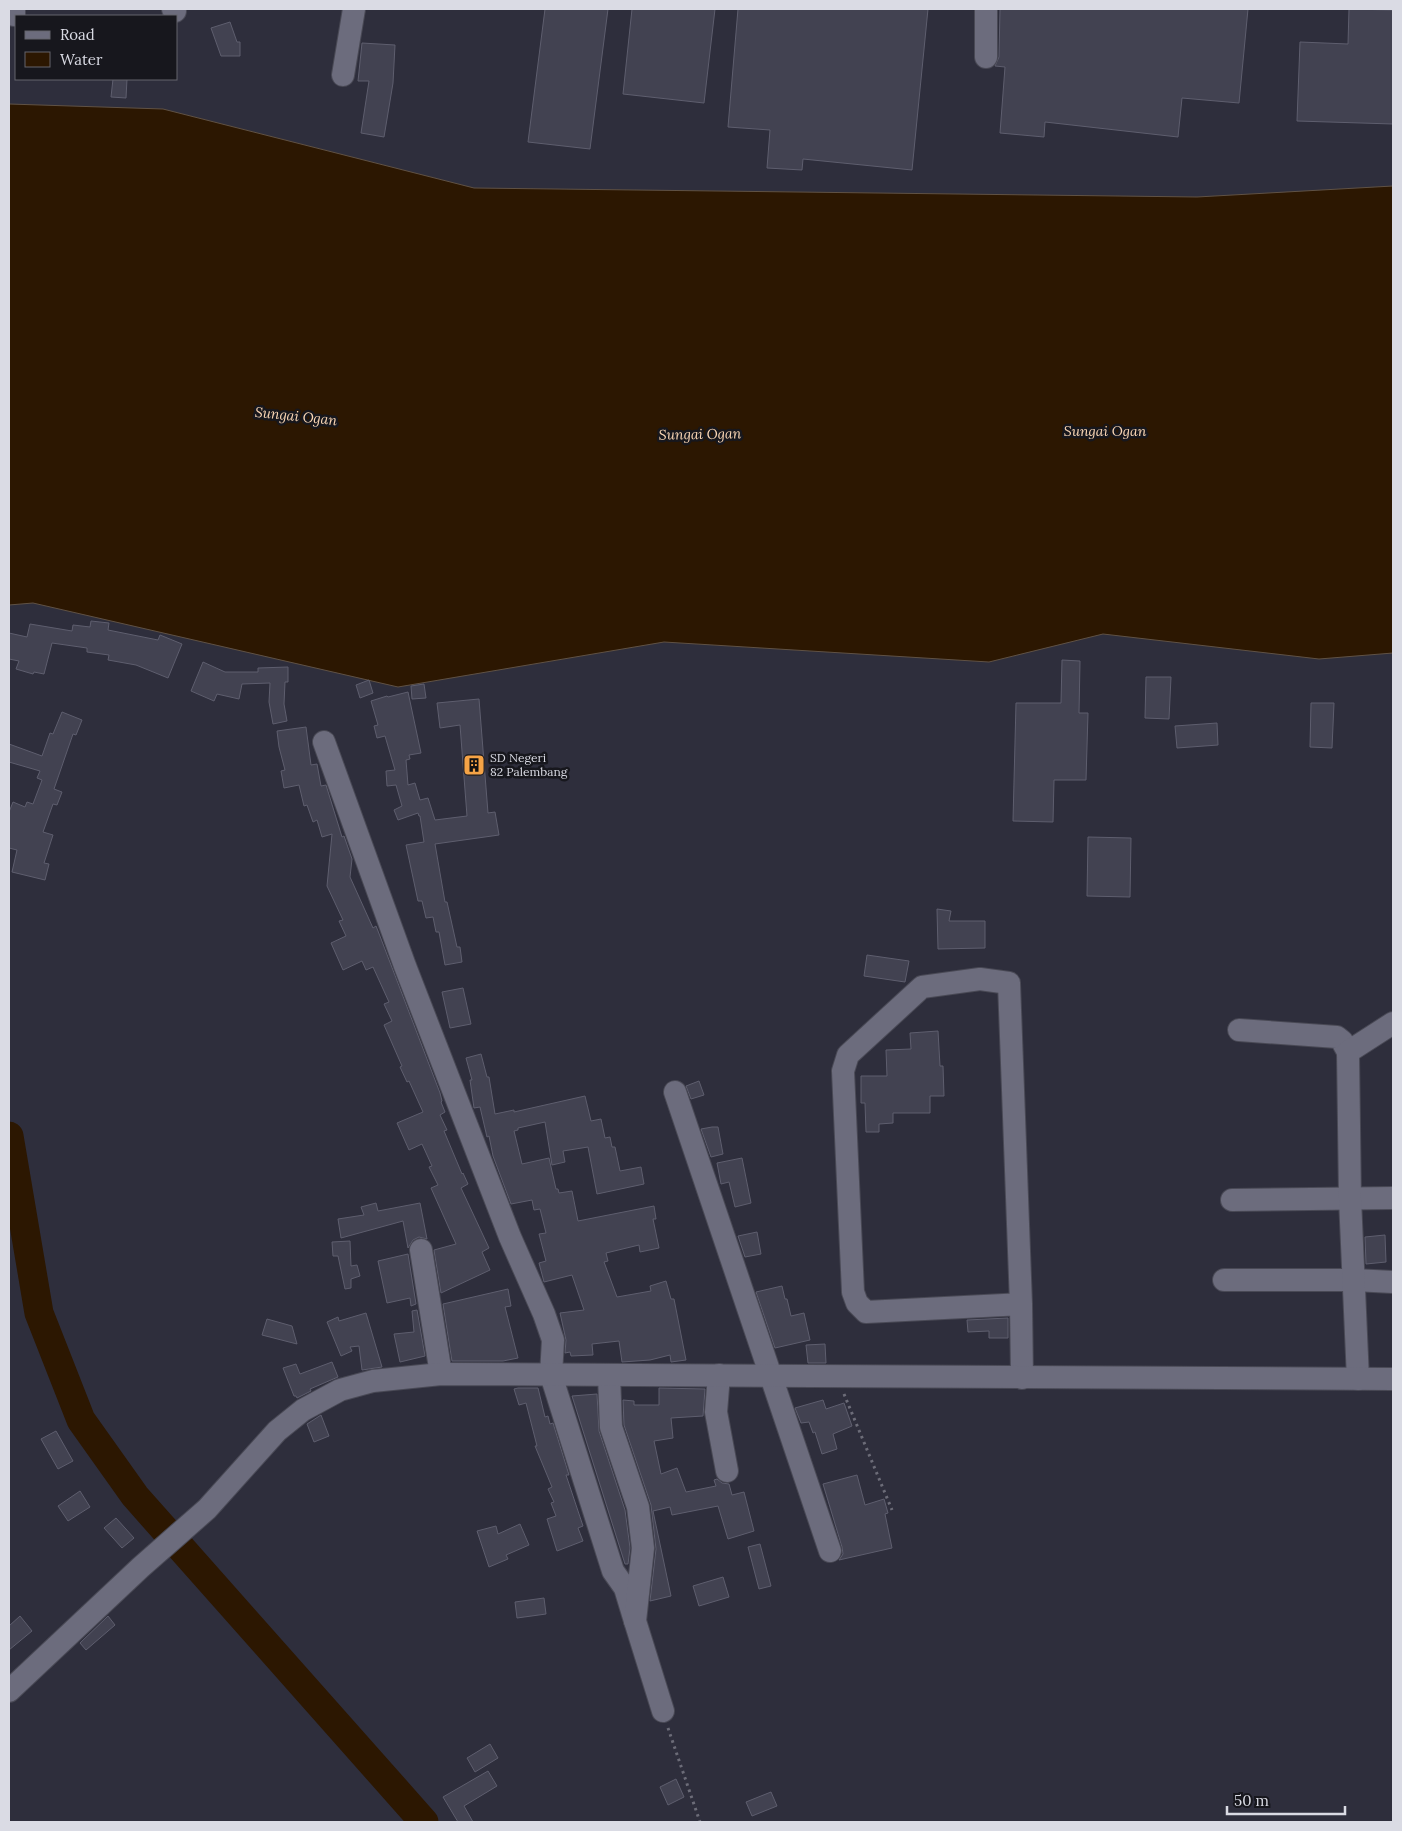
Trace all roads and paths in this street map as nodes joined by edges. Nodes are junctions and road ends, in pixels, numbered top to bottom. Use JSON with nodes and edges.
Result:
{"nodes":[{"id":1,"x":354,"y":9,"type":"edge"},
{"id":2,"x":986,"y":9,"type":"edge"},
{"id":3,"x":986,"y":57,"type":"dead end"},
{"id":4,"x":343,"y":75,"type":"dead end"},
{"id":5,"x":324,"y":742,"type":"dead end"},
{"id":6,"x":1393,"y":1023,"type":"edge"},
{"id":7,"x":1239,"y":1030,"type":"dead end"},
{"id":8,"x":1348,"y":1052,"type":"junction"},
{"id":9,"x":675,"y":1092,"type":"dead end"},
{"id":10,"x":1393,"y":1198,"type":"edge"},
{"id":11,"x":1350,"y":1199,"type":"junction"},
{"id":12,"x":1232,"y":1200,"type":"dead end"},
{"id":13,"x":421,"y":1250,"type":"dead end"},
{"id":14,"x":1224,"y":1280,"type":"dead end"},
{"id":15,"x":1354,"y":1280,"type":"junction"},
{"id":16,"x":1393,"y":1282,"type":"edge"},
{"id":17,"x":1021,"y":1304,"type":"junction"},
{"id":18,"x":441,"y":1374,"type":"junction"},
{"id":19,"x":552,"y":1375,"type":"junction"},
{"id":20,"x":609,"y":1375,"type":"junction"},
{"id":21,"x":719,"y":1375,"type":"junction"},
{"id":22,"x":772,"y":1377,"type":"junction"},
{"id":23,"x":837,"y":1377,"type":"junction"},
{"id":24,"x":1022,"y":1378,"type":"junction"},
{"id":25,"x":1358,"y":1379,"type":"junction"},
{"id":26,"x":1393,"y":1379,"type":"edge"},
{"id":27,"x":727,"y":1470,"type":"dead end"},
{"id":28,"x":892,"y":1510,"type":"dead end"},
{"id":29,"x":830,"y":1551,"type":"dead end"},
{"id":30,"x":632,"y":1587,"type":"junction"},
{"id":31,"x":9,"y":1691,"type":"edge"},
{"id":32,"x":663,"y":1711,"type":"joint"},
{"id":33,"x":700,"y":1822,"type":"edge"}],
"edges":[{"from":1,"to":4,"type":"street"},
{"from":2,"to":3,"type":"street"},
{"from":5,"to":19,"type":"street"},
{"from":6,"to":8,"type":"street"},
{"from":7,"to":8,"type":"street"},
{"from":8,"to":11,"type":"street"},
{"from":9,"to":22,"type":"street"},
{"from":10,"to":11,"type":"street"},
{"from":11,"to":12,"type":"street"},
{"from":11,"to":15,"type":"street"},
{"from":13,"to":18,"type":"street"},
{"from":14,"to":15,"type":"street"},
{"from":15,"to":16,"type":"street"},
{"from":15,"to":25,"type":"street"},
{"from":17,"to":17,"type":"street"},
{"from":17,"to":24,"type":"street"},
{"from":18,"to":19,"type":"street"},
{"from":18,"to":31,"type":"street"},
{"from":19,"to":20,"type":"street"},
{"from":19,"to":30,"type":"street"},
{"from":20,"to":21,"type":"street"},
{"from":20,"to":30,"type":"street"},
{"from":21,"to":22,"type":"street"},
{"from":21,"to":27,"type":"street"},
{"from":22,"to":23,"type":"street"},
{"from":22,"to":29,"type":"street"},
{"from":23,"to":24,"type":"street"},
{"from":23,"to":28,"type":"path"},
{"from":24,"to":25,"type":"street"},
{"from":25,"to":26,"type":"street"},
{"from":30,"to":32,"type":"street"},
{"from":32,"to":33,"type":"path"}]}
